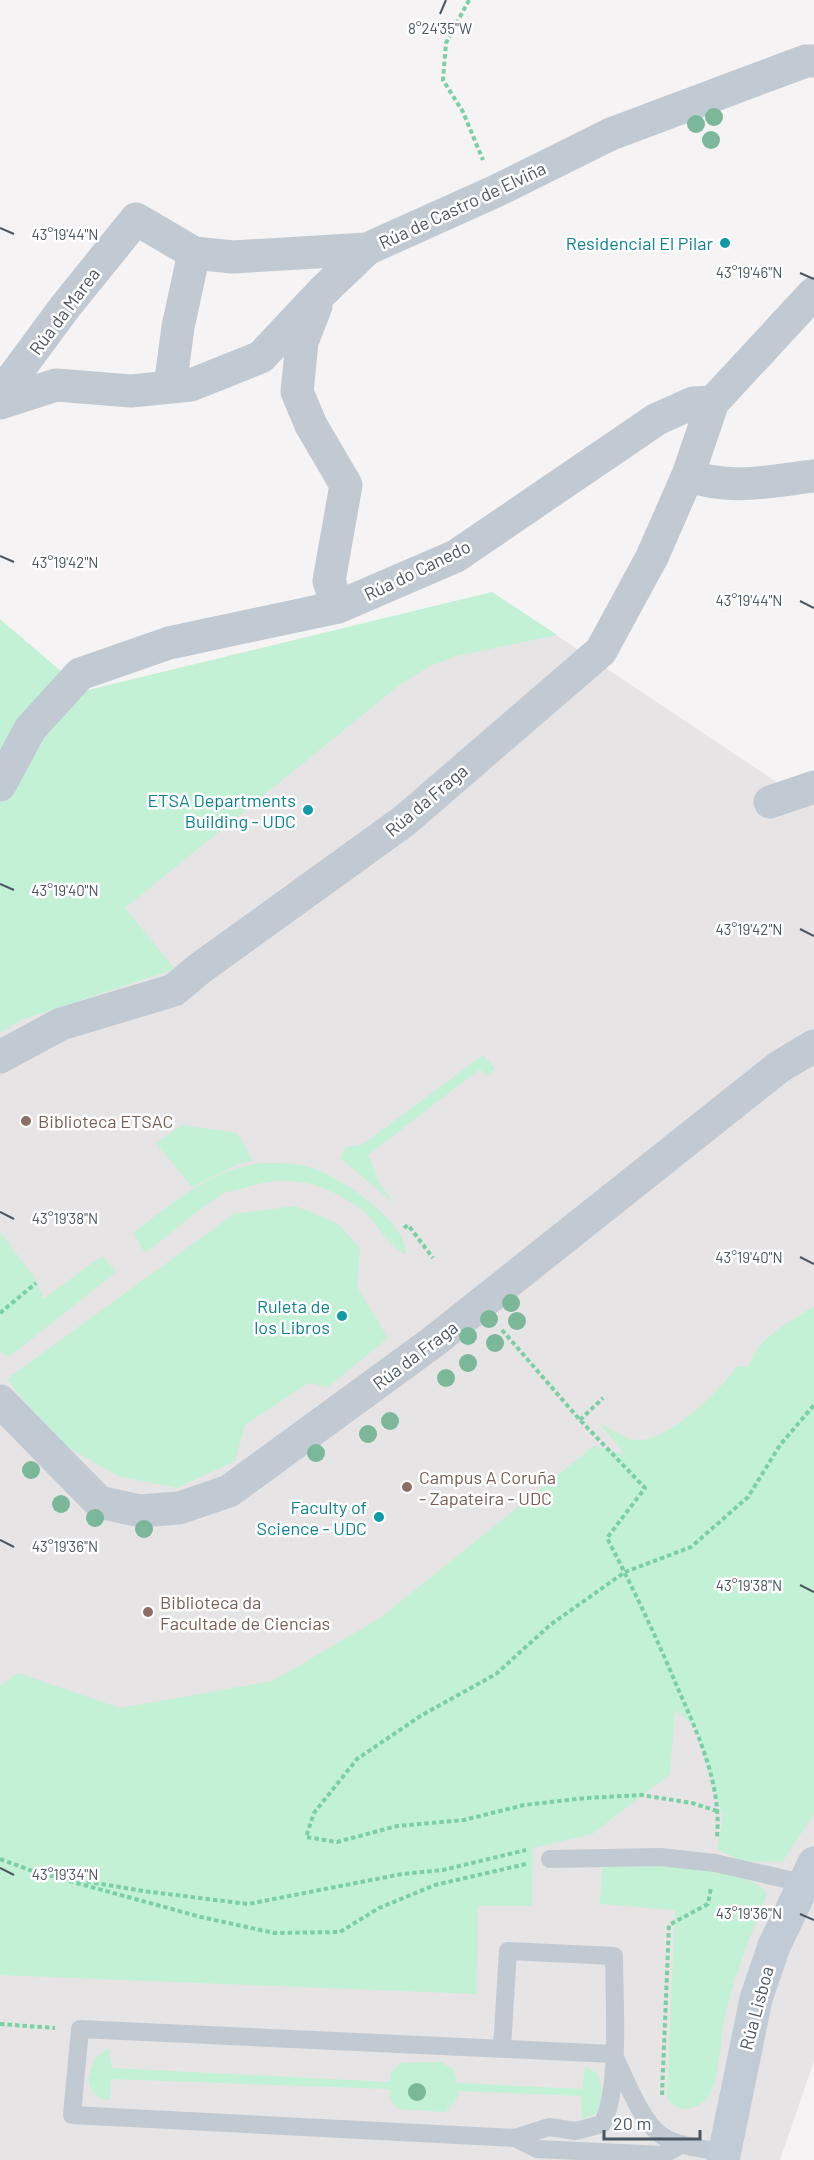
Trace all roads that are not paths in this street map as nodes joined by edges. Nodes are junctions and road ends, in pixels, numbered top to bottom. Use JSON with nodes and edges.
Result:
{"nodes":[{"id":1,"x":811,"y":58,"type":"edge"},
{"id":2,"x":367,"y":249,"type":"junction"},
{"id":3,"x":194,"y":253,"type":"junction"},
{"id":4,"x":321,"y":293,"type":"junction"},
{"id":5,"x":814,"y":293,"type":"edge"},
{"id":6,"x":170,"y":387,"type":"junction"},
{"id":7,"x":0,"y":395,"type":"edge"},
{"id":8,"x":713,"y":402,"type":"junction"},
{"id":9,"x":0,"y":403,"type":"edge"},
{"id":10,"x":688,"y":475,"type":"junction"},
{"id":11,"x":814,"y":476,"type":"edge"},
{"id":12,"x":338,"y":608,"type":"junction"},
{"id":13,"x":0,"y":785,"type":"edge"},
{"id":14,"x":814,"y":787,"type":"edge"},
{"id":15,"x":770,"y":802,"type":"dead end"},
{"id":16,"x":814,"y":1046,"type":"edge"},
{"id":17,"x":0,"y":1057,"type":"edge"},
{"id":18,"x":0,"y":1401,"type":"edge"},
{"id":19,"x":15,"y":1427,"type":"edge"},
{"id":20,"x":550,"y":1859,"type":"road end"},
{"id":21,"x":809,"y":1873,"type":"edge"},
{"id":22,"x":502,"y":2048,"type":"junction"},
{"id":23,"x":613,"y":2054,"type":"junction"},
{"id":24,"x":515,"y":2138,"type":"junction"},
{"id":25,"x":682,"y":2144,"type":"junction"},
{"id":26,"x":723,"y":2156,"type":"edge"}],
"edges":[{"from":1,"to":2,"type":"street","name":"Rúa de Castro de Elviña"},
{"from":2,"to":3,"type":"street","name":"Rúa da Marea"},
{"from":2,"to":4,"type":"street","name":"Rúa de Castro de Elviña"},
{"from":3,"to":6,"type":"street"},
{"from":3,"to":7,"type":"street","name":"Rúa da Marea"},
{"from":4,"to":6,"type":"street","name":"Rúa de Castro de Elviña"},
{"from":4,"to":12,"type":"street"},
{"from":5,"to":8,"type":"street"},
{"from":6,"to":9,"type":"street","name":"Rúa de Castro de Elviña"},
{"from":8,"to":10,"type":"street","name":"Rúa da Fraga"},
{"from":8,"to":12,"type":"street","name":"Rúa do Canedo"},
{"from":10,"to":11,"type":"street"},
{"from":10,"to":17,"type":"street","name":"Rúa da Fraga"},
{"from":12,"to":13,"type":"street","name":"Rúa do Canedo"},
{"from":14,"to":15,"type":"street"},
{"from":16,"to":19,"type":"street","name":"Rúa da Fraga"},
{"from":18,"to":19,"type":"street","name":"Rúa da Fraga"},
{"from":20,"to":21,"type":"lane"},
{"from":21,"to":26,"type":"street","name":"Rúa Lisboa"},
{"from":22,"to":23,"type":"lane"},
{"from":22,"to":23,"type":"lane"},
{"from":22,"to":24,"type":"lane"},
{"from":23,"to":24,"type":"lane"},
{"from":23,"to":25,"type":"lane"},
{"from":24,"to":25,"type":"lane"},
{"from":25,"to":26,"type":"lane"}]}
